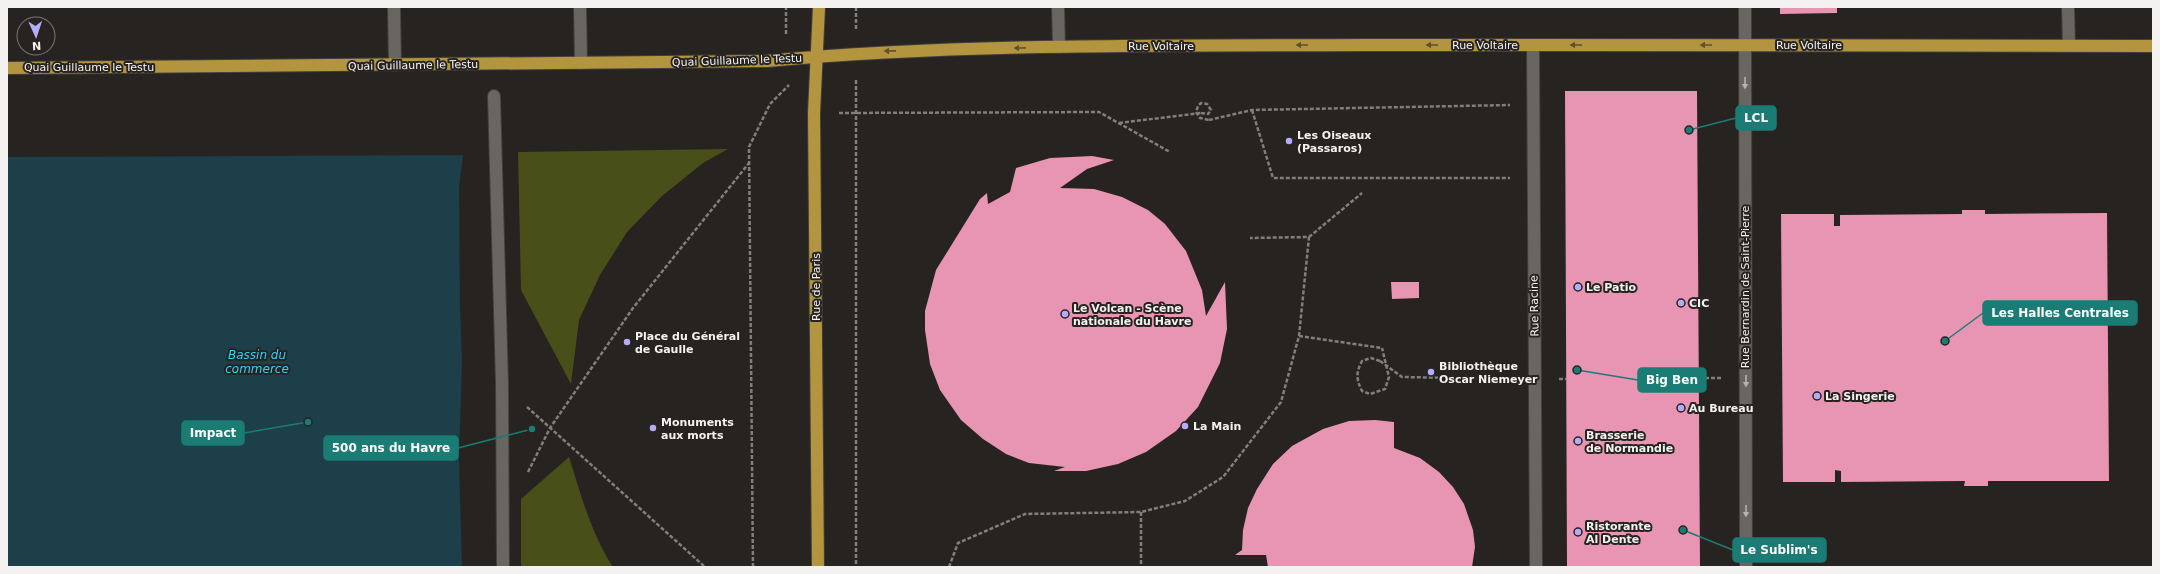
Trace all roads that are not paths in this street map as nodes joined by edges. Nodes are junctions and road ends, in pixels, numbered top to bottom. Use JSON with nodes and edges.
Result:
{"nodes":[{"id":1,"x":394,"y":7,"type":"edge"},
{"id":2,"x":819,"y":7,"type":"edge"},
{"id":3,"x":1058,"y":7,"type":"edge"},
{"id":4,"x":1745,"y":7,"type":"edge"},
{"id":5,"x":2068,"y":7,"type":"edge"},
{"id":6,"x":580,"y":8,"type":"edge"},
{"id":7,"x":1745,"y":44,"type":"junction"},
{"id":8,"x":1533,"y":45,"type":"junction"},
{"id":9,"x":2069,"y":45,"type":"junction"},
{"id":10,"x":2153,"y":46,"type":"edge"},
{"id":11,"x":1059,"y":47,"type":"junction"},
{"id":12,"x":818,"y":56,"type":"junction"},
{"id":13,"x":581,"y":63,"type":"junction"},
{"id":14,"x":395,"y":65,"type":"junction"},
{"id":15,"x":7,"y":68,"type":"edge"},
{"id":16,"x":494,"y":96,"type":"dead end"},
{"id":17,"x":503,"y":567,"type":"edge"},
{"id":18,"x":818,"y":567,"type":"edge"},
{"id":19,"x":1536,"y":567,"type":"edge"},
{"id":20,"x":1746,"y":567,"type":"edge"}],
"edges":[{"from":1,"to":14,"type":"street"},
{"from":2,"to":12,"type":"main road","name":"Rue de Paris"},
{"from":3,"to":11,"type":"street"},
{"from":4,"to":7,"type":"street","name":"Rue Bernardin de Saint-Pierre"},
{"from":5,"to":9,"type":"street"},
{"from":6,"to":13,"type":"street"},
{"from":7,"to":8,"type":"main road","name":"Rue Voltaire","one_way":true},
{"from":7,"to":9,"type":"main road","name":"Rue Voltaire"},
{"from":7,"to":20,"type":"street","name":"Rue Bernardin de Saint-Pierre","one_way":true},
{"from":8,"to":11,"type":"main road","name":"Rue Voltaire","one_way":true},
{"from":8,"to":19,"type":"street","name":"Rue Racine"},
{"from":9,"to":10,"type":"main road","name":"Rue Voltaire"},
{"from":11,"to":12,"type":"main road","name":"Rue Voltaire","one_way":true},
{"from":12,"to":13,"type":"main road","name":"Quai Guillaume le Testu"},
{"from":12,"to":18,"type":"main road","name":"Rue de Paris"},
{"from":13,"to":14,"type":"main road","name":"Quai Guillaume le Testu"},
{"from":14,"to":15,"type":"main road","name":"Quai Guillaume le Testu"},
{"from":16,"to":17,"type":"street"}]}
